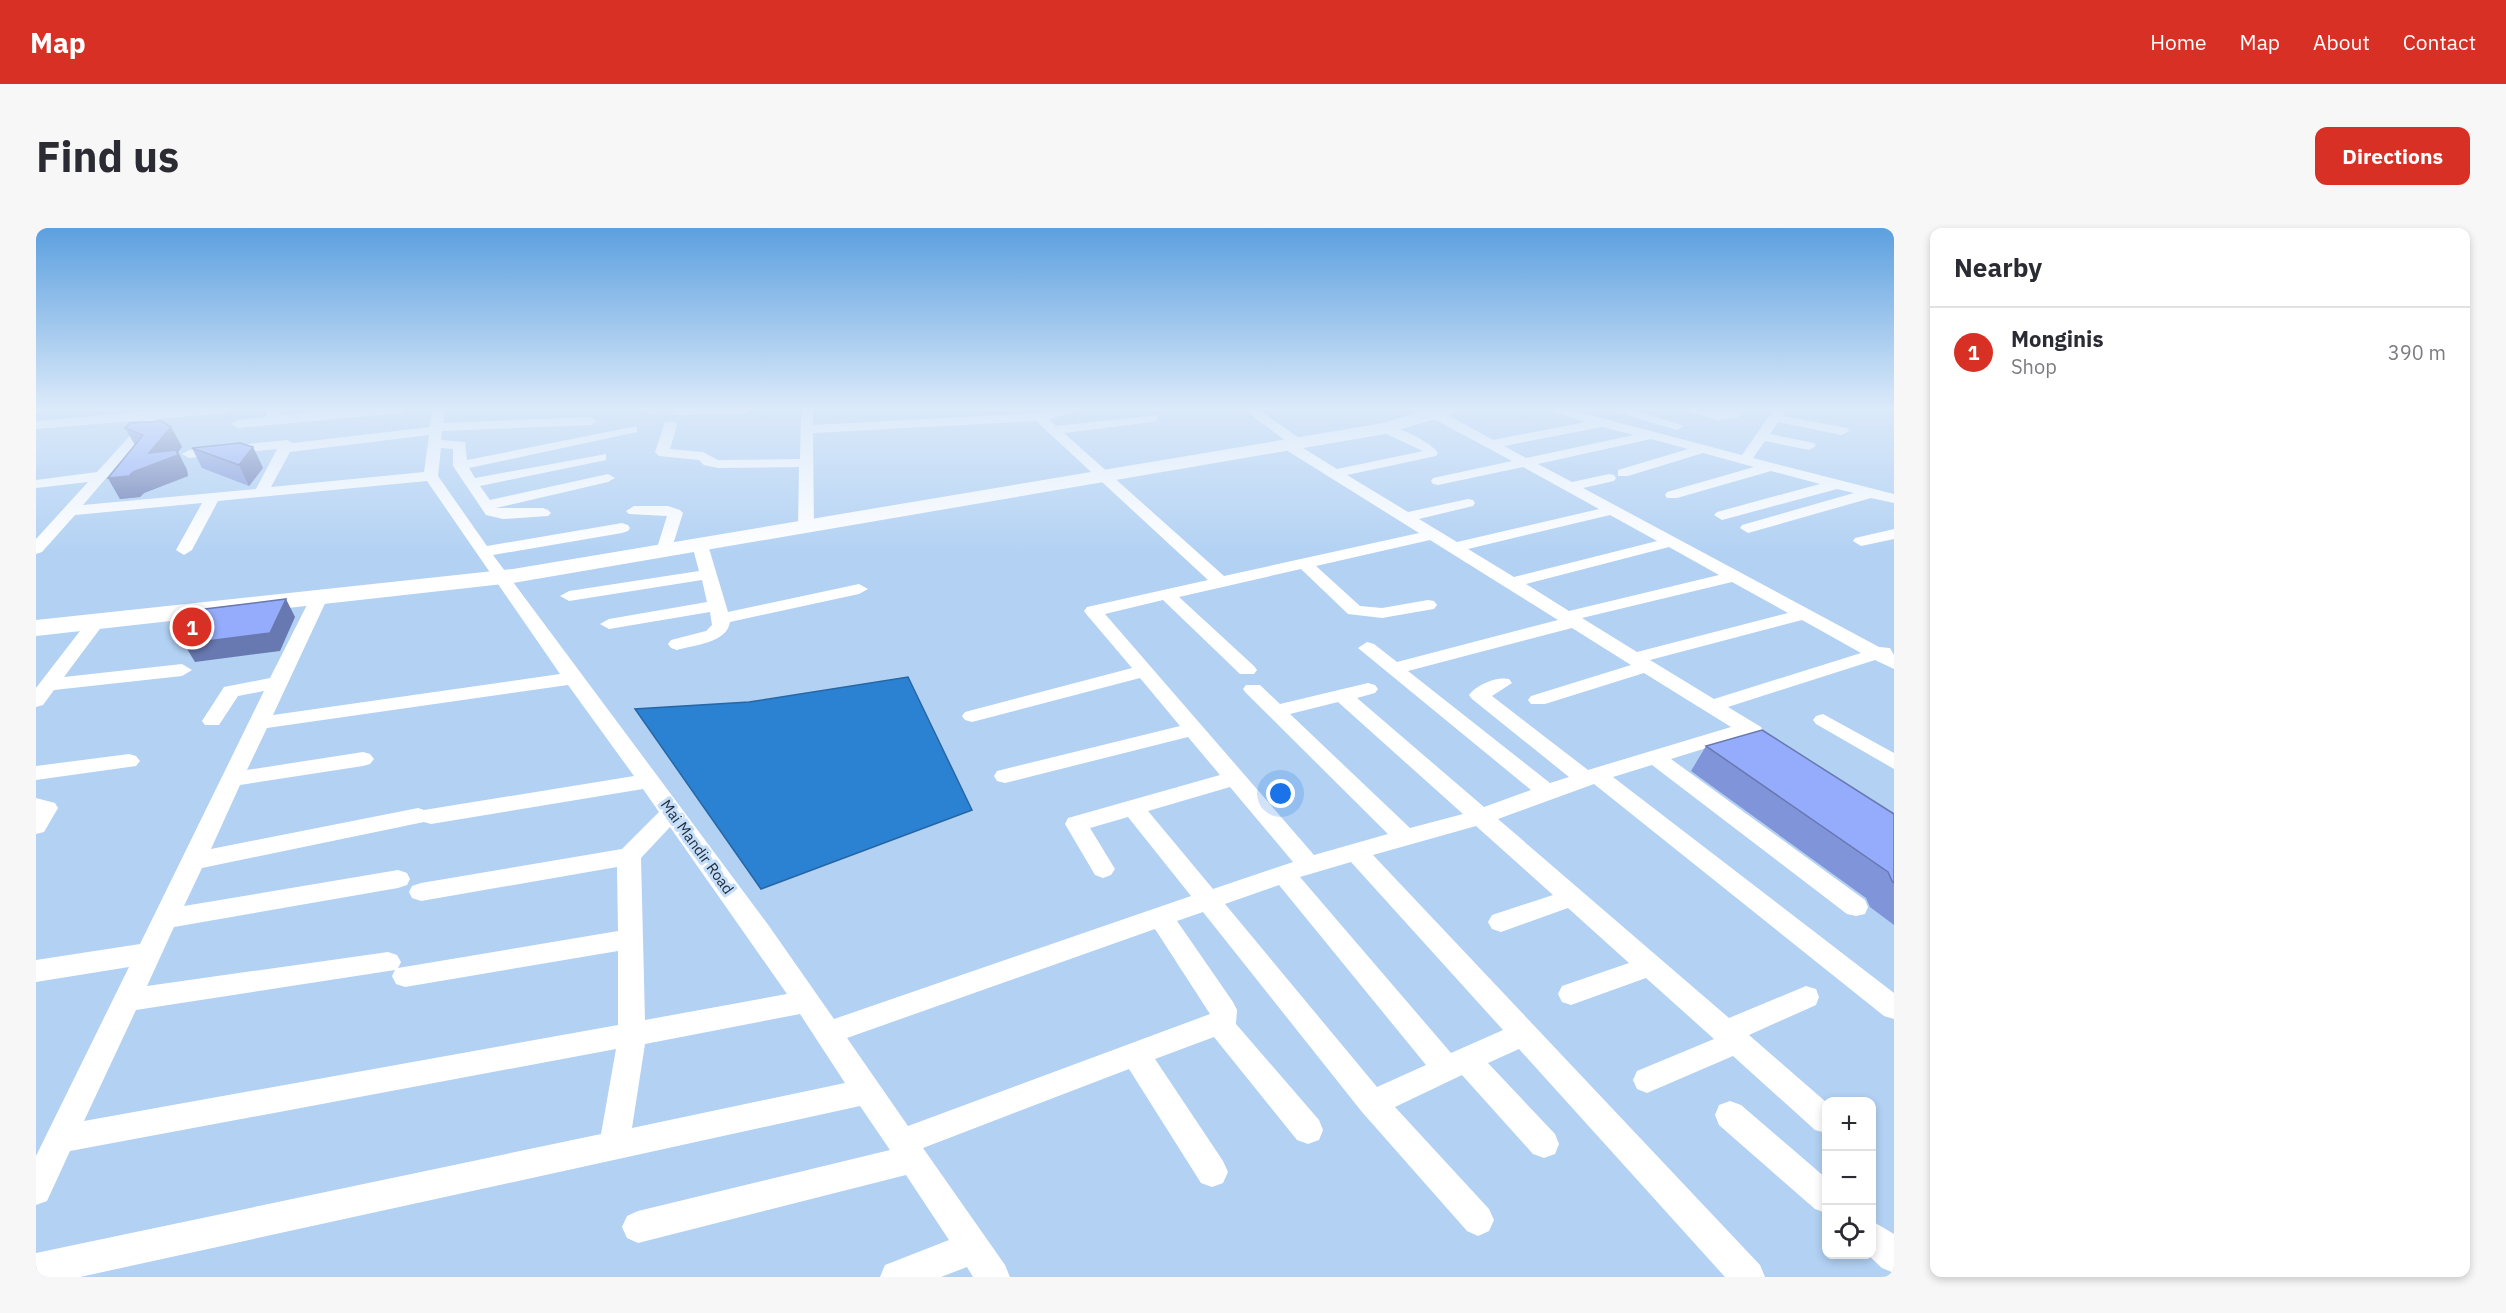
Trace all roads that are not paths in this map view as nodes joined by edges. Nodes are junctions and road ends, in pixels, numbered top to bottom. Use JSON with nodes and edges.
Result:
{"nodes":[{"id":1,"x":117,"y":458,"type":"edge"},
{"id":2,"x":280,"y":458,"type":"edge"},
{"id":3,"x":433,"y":458,"type":"edge"},
{"id":4,"x":460,"y":458,"type":"edge"},
{"id":5,"x":497,"y":458,"type":"edge"},
{"id":6,"x":596,"y":458,"type":"edge"},
{"id":7,"x":705,"y":458,"type":"edge"},
{"id":8,"x":805,"y":458,"type":"edge"},
{"id":9,"x":1083,"y":458,"type":"edge"},
{"id":10,"x":1210,"y":458,"type":"edge"},
{"id":11,"x":1312,"y":458,"type":"edge"},
{"id":12,"x":1408,"y":458,"type":"edge"},
{"id":13,"x":1518,"y":458,"type":"edge"},
{"id":14,"x":1552,"y":458,"type":"edge"},
{"id":15,"x":1673,"y":458,"type":"edge"},
{"id":16,"x":1737,"y":458,"type":"edge"},
{"id":17,"x":1745,"y":460,"type":"joint"},
{"id":18,"x":805,"y":463,"type":"junction"},
{"id":19,"x":1527,"y":463,"type":"junction"},
{"id":20,"x":460,"y":466,"type":"junction"},
{"id":21,"x":1770,"y":466,"type":"junction"},
{"id":22,"x":1623,"y":473,"type":"dead end"},
{"id":23,"x":1334,"y":474,"type":"junction"},
{"id":24,"x":100,"y":476,"type":"junction"},
{"id":25,"x":431,"y":476,"type":"junction"},
{"id":26,"x":1103,"y":476,"type":"junction"},
{"id":27,"x":608,"y":478,"type":"dead end"},
{"id":28,"x":1609,"y":478,"type":"dead end"},
{"id":29,"x":1438,"y":481,"type":"dead end"},
{"id":30,"x":472,"y":483,"type":"junction"},
{"id":31,"x":36,"y":484,"type":"edge"},
{"id":32,"x":1838,"y":484,"type":"junction"},
{"id":33,"x":1570,"y":487,"type":"junction"},
{"id":34,"x":261,"y":492,"type":"junction"},
{"id":35,"x":1872,"y":493,"type":"junction"},
{"id":36,"x":1672,"y":495,"type":"dead end"},
{"id":37,"x":213,"y":497,"type":"junction"},
{"id":38,"x":1894,"y":499,"type":"edge"},
{"id":39,"x":1594,"y":500,"type":"junction"},
{"id":40,"x":1467,"y":502,"type":"dead end"},
{"id":41,"x":487,"y":505,"type":"junction"},
{"id":42,"x":1613,"y":510,"type":"junction"},
{"id":43,"x":69,"y":511,"type":"junction"},
{"id":44,"x":634,"y":511,"type":"dead end"},
{"id":45,"x":543,"y":513,"type":"dead end"},
{"id":46,"x":1722,"y":515,"type":"dead end"},
{"id":47,"x":1403,"y":518,"type":"junction"},
{"id":48,"x":59,"y":523,"type":"junction"},
{"id":49,"x":36,"y":526,"type":"edge"},
{"id":50,"x":806,"y":526,"type":"junction"},
{"id":51,"x":622,"y":528,"type":"dead end"},
{"id":52,"x":1748,"y":528,"type":"dead end"},
{"id":53,"x":1430,"y":534,"type":"junction"},
{"id":54,"x":1894,"y":534,"type":"edge"},
{"id":55,"x":1861,"y":541,"type":"dead end"},
{"id":56,"x":1671,"y":542,"type":"junction"},
{"id":57,"x":700,"y":544,"type":"junction"},
{"id":58,"x":1452,"y":548,"type":"junction"},
{"id":59,"x":36,"y":549,"type":"edge"},
{"id":60,"x":184,"y":550,"type":"dead end"},
{"id":61,"x":664,"y":550,"type":"junction"},
{"id":62,"x":482,"y":552,"type":"junction"},
{"id":63,"x":1304,"y":563,"type":"junction"},
{"id":64,"x":1738,"y":570,"type":"junction"},
{"id":65,"x":708,"y":574,"type":"junction"},
{"id":66,"x":500,"y":578,"type":"junction"},
{"id":67,"x":1220,"y":582,"type":"junction"},
{"id":68,"x":1509,"y":583,"type":"junction"},
{"id":69,"x":858,"y":589,"type":"dead end"},
{"id":70,"x":1167,"y":595,"type":"junction"},
{"id":71,"x":569,"y":596,"type":"dead end"},
{"id":72,"x":320,"y":597,"type":"junction"},
{"id":73,"x":1428,"y":605,"type":"dead end"},
{"id":74,"x":720,"y":612,"type":"junction"},
{"id":75,"x":1804,"y":614,"type":"junction"},
{"id":76,"x":1569,"y":619,"type":"junction"},
{"id":77,"x":96,"y":622,"type":"junction"},
{"id":78,"x":609,"y":624,"type":"dead end"},
{"id":79,"x":36,"y":628,"type":"edge"},
{"id":80,"x":677,"y":644,"type":"dead end"},
{"id":81,"x":1367,"y":648,"type":"dead end"},
{"id":82,"x":1885,"y":651,"type":"edge"},
{"id":83,"x":1640,"y":662,"type":"junction"},
{"id":84,"x":1894,"y":663,"type":"edge"},
{"id":85,"x":1394,"y":669,"type":"junction"},
{"id":86,"x":182,"y":670,"type":"dead end"},
{"id":87,"x":1144,"y":671,"type":"junction"},
{"id":88,"x":573,"y":678,"type":"junction"},
{"id":89,"x":278,"y":683,"type":"junction"},
{"id":90,"x":1502,"y":683,"type":"dead end"},
{"id":91,"x":48,"y":685,"type":"junction"},
{"id":92,"x":1368,"y":689,"type":"dead end"},
{"id":93,"x":1343,"y":696,"type":"junction"},
{"id":94,"x":1538,"y":700,"type":"dead end"},
{"id":95,"x":36,"y":701,"type":"edge"},
{"id":96,"x":1712,"y":706,"type":"junction"},
{"id":97,"x":1275,"y":711,"type":"junction"},
{"id":98,"x":972,"y":716,"type":"dead end"},
{"id":99,"x":1823,"y":720,"type":"dead end"},
{"id":100,"x":212,"y":721,"type":"dead end"},
{"id":101,"x":259,"y":723,"type":"junction"},
{"id":102,"x":1748,"y":728,"type":"junction"},
{"id":103,"x":1193,"y":729,"type":"junction"},
{"id":104,"x":1767,"y":740,"type":"edge"},
{"id":105,"x":1655,"y":757,"type":"junction"},
{"id":106,"x":363,"y":759,"type":"dead end"},
{"id":107,"x":129,"y":761,"type":"dead end"},
{"id":108,"x":1894,"y":762,"type":"edge"},
{"id":109,"x":36,"y":773,"type":"edge"},
{"id":110,"x":1005,"y":776,"type":"dead end"},
{"id":111,"x":1591,"y":777,"type":"junction"},
{"id":112,"x":1235,"y":778,"type":"junction"},
{"id":113,"x":233,"y":779,"type":"junction"},
{"id":114,"x":649,"y":781,"type":"junction"},
{"id":115,"x":1547,"y":792,"type":"junction"},
{"id":116,"x":36,"y":806,"type":"edge"},
{"id":117,"x":1133,"y":807,"type":"junction"},
{"id":118,"x":672,"y":812,"type":"junction"},
{"id":119,"x":1482,"y":816,"type":"junction"},
{"id":120,"x":36,"y":826,"type":"edge"},
{"id":121,"x":1405,"y":837,"type":"junction"},
{"id":122,"x":1355,"y":851,"type":"junction"},
{"id":123,"x":629,"y":856,"type":"junction"},
{"id":124,"x":193,"y":861,"type":"junction"},
{"id":125,"x":1309,"y":865,"type":"junction"},
{"id":126,"x":1103,"y":869,"type":"dead end"},
{"id":127,"x":1284,"y":874,"type":"junction"},
{"id":128,"x":398,"y":879,"type":"dead end"},
{"id":129,"x":421,"y":892,"type":"dead end"},
{"id":130,"x":1574,"y":897,"type":"junction"},
{"id":131,"x":1209,"y":900,"type":"junction"},
{"id":132,"x":1856,"y":907,"type":"dead end"},
{"id":133,"x":1161,"y":917,"type":"junction"},
{"id":134,"x":165,"y":919,"type":"junction"},
{"id":135,"x":1501,"y":922,"type":"dead end"},
{"id":136,"x":631,"y":939,"type":"junction"},
{"id":137,"x":150,"y":952,"type":"junction"},
{"id":138,"x":1652,"y":966,"type":"junction"},
{"id":139,"x":36,"y":971,"type":"edge"},
{"id":140,"x":1571,"y":994,"type":"dead end"},
{"id":141,"x":1806,"y":997,"type":"dead end"},
{"id":142,"x":127,"y":1000,"type":"junction"},
{"id":143,"x":807,"y":1002,"type":"junction"},
{"id":144,"x":1894,"y":1008,"type":"edge"},
{"id":145,"x":1220,"y":1024,"type":"junction"},
{"id":146,"x":828,"y":1033,"type":"junction"},
{"id":147,"x":1523,"y":1034,"type":"junction"},
{"id":148,"x":632,"y":1035,"type":"junction"},
{"id":149,"x":1732,"y":1037,"type":"junction"},
{"id":150,"x":1136,"y":1055,"type":"junction"},
{"id":151,"x":1455,"y":1063,"type":"junction"},
{"id":152,"x":1647,"y":1080,"type":"dead end"},
{"id":153,"x":867,"y":1091,"type":"junction"},
{"id":154,"x":1372,"y":1103,"type":"junction"},
{"id":155,"x":1730,"y":1115,"type":"dead end"},
{"id":156,"x":1822,"y":1116,"type":"edge"},
{"id":157,"x":1308,"y":1130,"type":"dead end"},
{"id":158,"x":60,"y":1139,"type":"junction"},
{"id":159,"x":1544,"y":1144,"type":"dead end"},
{"id":160,"x":614,"y":1145,"type":"junction"},
{"id":161,"x":908,"y":1150,"type":"junction"},
{"id":162,"x":1212,"y":1172,"type":"dead end"},
{"id":163,"x":36,"y":1190,"type":"edge"},
{"id":164,"x":1822,"y":1194,"type":"edge"},
{"id":165,"x":1478,"y":1220,"type":"dead end"},
{"id":166,"x":638,"y":1227,"type":"dead end"},
{"id":167,"x":1876,"y":1240,"type":"edge"},
{"id":168,"x":973,"y":1248,"type":"junction"},
{"id":169,"x":1894,"y":1256,"type":"edge"},
{"id":170,"x":36,"y":1270,"type":"edge"},
{"id":171,"x":897,"y":1277,"type":"edge"},
{"id":172,"x":993,"y":1277,"type":"edge"},
{"id":173,"x":1748,"y":1277,"type":"edge"}],
"edges":[{"from":1,"to":24,"type":"street"},
{"from":2,"to":34,"type":"street"},
{"from":3,"to":25,"type":"street"},
{"from":4,"to":20,"type":"street"},
{"from":5,"to":20,"type":"street"},
{"from":6,"to":30,"type":"street"},
{"from":7,"to":18,"type":"street"},
{"from":8,"to":18,"type":"street"},
{"from":9,"to":26,"type":"street"},
{"from":10,"to":26,"type":"main road"},
{"from":11,"to":23,"type":"street"},
{"from":12,"to":23,"type":"street"},
{"from":13,"to":19,"type":"street"},
{"from":14,"to":19,"type":"street"},
{"from":15,"to":22,"type":"street"},
{"from":16,"to":17,"type":"street"},
{"from":17,"to":21,"type":"street"},
{"from":18,"to":50,"type":"street"},
{"from":19,"to":29,"type":"street"},
{"from":19,"to":33,"type":"street"},
{"from":20,"to":30,"type":"street"},
{"from":21,"to":32,"type":"street"},
{"from":21,"to":36,"type":"street"},
{"from":23,"to":47,"type":"street"},
{"from":24,"to":31,"type":"street"},
{"from":24,"to":43,"type":"street"},
{"from":25,"to":34,"type":"street"},
{"from":25,"to":62,"type":"street","name":"Mai Mandir Road"},
{"from":26,"to":50,"type":"main road"},
{"from":26,"to":67,"type":"street"},
{"from":27,"to":41,"type":"street"},
{"from":28,"to":33,"type":"street"},
{"from":30,"to":41,"type":"street"},
{"from":32,"to":35,"type":"street"},
{"from":32,"to":46,"type":"street"},
{"from":33,"to":39,"type":"street"},
{"from":34,"to":37,"type":"street"},
{"from":35,"to":38,"type":"street"},
{"from":35,"to":52,"type":"street"},
{"from":37,"to":43,"type":"street"},
{"from":37,"to":60,"type":"street"},
{"from":39,"to":42,"type":"street"},
{"from":39,"to":64,"type":"street"},
{"from":40,"to":47,"type":"street"},
{"from":41,"to":45,"type":"street"},
{"from":42,"to":56,"type":"street"},
{"from":42,"to":58,"type":"street"},
{"from":43,"to":48,"type":"street"},
{"from":44,"to":61,"type":"street"},
{"from":47,"to":53,"type":"street"},
{"from":48,"to":49,"type":"street"},
{"from":48,"to":59,"type":"street"},
{"from":50,"to":57,"type":"main road"},
{"from":51,"to":62,"type":"street"},
{"from":53,"to":58,"type":"street"},
{"from":53,"to":63,"type":"street"},
{"from":54,"to":55,"type":"street"},
{"from":56,"to":64,"type":"street"},
{"from":56,"to":68,"type":"street"},
{"from":57,"to":61,"type":"main road"},
{"from":57,"to":65,"type":"street"},
{"from":58,"to":68,"type":"street"},
{"from":61,"to":66,"type":"main road"},
{"from":62,"to":66,"type":"street","name":"Mai Mandir Road"},
{"from":63,"to":67,"type":"street"},
{"from":63,"to":73,"type":"street"},
{"from":64,"to":75,"type":"street"},
{"from":64,"to":76,"type":"street"},
{"from":65,"to":71,"type":"street"},
{"from":65,"to":74,"type":"street"},
{"from":66,"to":72,"type":"main road"},
{"from":66,"to":88,"type":"street","name":"Mai Mandir Road"},
{"from":67,"to":70,"type":"street"},
{"from":68,"to":76,"type":"street"},
{"from":69,"to":74,"type":"street"},
{"from":70,"to":87,"type":"street"},
{"from":70,"to":97,"type":"street"},
{"from":72,"to":77,"type":"main road"},
{"from":72,"to":89,"type":"street"},
{"from":74,"to":78,"type":"street"},
{"from":74,"to":80,"type":"street"},
{"from":75,"to":82,"type":"street"},
{"from":75,"to":83,"type":"street"},
{"from":76,"to":83,"type":"street"},
{"from":76,"to":85,"type":"street"},
{"from":77,"to":79,"type":"main road"},
{"from":77,"to":91,"type":"street"},
{"from":81,"to":85,"type":"street"},
{"from":82,"to":84,"type":"street"},
{"from":82,"to":96,"type":"street"},
{"from":83,"to":94,"type":"street"},
{"from":83,"to":96,"type":"street"},
{"from":85,"to":115,"type":"street"},
{"from":86,"to":91,"type":"street"},
{"from":87,"to":98,"type":"street"},
{"from":87,"to":103,"type":"street"},
{"from":88,"to":101,"type":"street"},
{"from":88,"to":114,"type":"street","name":"Mai Mandir Road"},
{"from":89,"to":100,"type":"street"},
{"from":89,"to":101,"type":"street"},
{"from":90,"to":111,"type":"street"},
{"from":91,"to":95,"type":"street"},
{"from":92,"to":93,"type":"street"},
{"from":93,"to":97,"type":"street"},
{"from":93,"to":119,"type":"street"},
{"from":96,"to":102,"type":"street"},
{"from":97,"to":121,"type":"street"},
{"from":99,"to":108,"type":"street"},
{"from":101,"to":113,"type":"street"},
{"from":102,"to":104,"type":"street"},
{"from":102,"to":105,"type":"street"},
{"from":103,"to":110,"type":"street"},
{"from":103,"to":112,"type":"street"},
{"from":105,"to":111,"type":"street"},
{"from":105,"to":132,"type":"street"},
{"from":106,"to":113,"type":"street"},
{"from":107,"to":109,"type":"street"},
{"from":111,"to":115,"type":"street"},
{"from":111,"to":144,"type":"street"},
{"from":112,"to":117,"type":"street"},
{"from":112,"to":125,"type":"street"},
{"from":113,"to":124,"type":"street"},
{"from":114,"to":118,"type":"street","name":"Mai Mandir Road"},
{"from":114,"to":124,"type":"street"},
{"from":115,"to":119,"type":"street"},
{"from":116,"to":120,"type":"street"},
{"from":117,"to":126,"type":"street"},
{"from":117,"to":131,"type":"street"},
{"from":118,"to":123,"type":"street"},
{"from":118,"to":143,"type":"street","name":"Mai Mandir Road"},
{"from":119,"to":121,"type":"street"},
{"from":119,"to":130,"type":"street"},
{"from":121,"to":122,"type":"street"},
{"from":122,"to":125,"type":"street"},
{"from":122,"to":147,"type":"street"},
{"from":123,"to":129,"type":"street"},
{"from":123,"to":136,"type":"street"},
{"from":124,"to":134,"type":"street"},
{"from":125,"to":127,"type":"street"},
{"from":127,"to":131,"type":"street"},
{"from":127,"to":151,"type":"street"},
{"from":128,"to":134,"type":"street"},
{"from":130,"to":135,"type":"street"},
{"from":130,"to":138,"type":"street"},
{"from":131,"to":133,"type":"street"},
{"from":131,"to":154,"type":"street"},
{"from":133,"to":145,"type":"street"},
{"from":133,"to":146,"type":"street"},
{"from":134,"to":137,"type":"street"},
{"from":136,"to":142,"type":"street"},
{"from":136,"to":148,"type":"street"},
{"from":137,"to":139,"type":"street"},
{"from":137,"to":142,"type":"street"},
{"from":138,"to":140,"type":"street"},
{"from":138,"to":149,"type":"street"},
{"from":141,"to":149,"type":"street"},
{"from":142,"to":158,"type":"street"},
{"from":143,"to":146,"type":"street","name":"Mai Mandir Road"},
{"from":143,"to":148,"type":"street"},
{"from":145,"to":150,"type":"street"},
{"from":145,"to":157,"type":"street"},
{"from":146,"to":153,"type":"street","name":"Mai Mandir Road"},
{"from":147,"to":151,"type":"street"},
{"from":147,"to":173,"type":"street"},
{"from":148,"to":158,"type":"street"},
{"from":148,"to":160,"type":"street"},
{"from":149,"to":152,"type":"street"},
{"from":149,"to":156,"type":"street"},
{"from":150,"to":161,"type":"street"},
{"from":150,"to":162,"type":"street"},
{"from":151,"to":154,"type":"street"},
{"from":151,"to":159,"type":"street"},
{"from":153,"to":160,"type":"street"},
{"from":153,"to":161,"type":"street","name":"Mai Mandir Road"},
{"from":154,"to":165,"type":"street"},
{"from":155,"to":164,"type":"street"},
{"from":158,"to":163,"type":"street"},
{"from":160,"to":170,"type":"street"},
{"from":161,"to":166,"type":"street"},
{"from":161,"to":168,"type":"street","name":"Mai Mandir Road"},
{"from":167,"to":169,"type":"street"},
{"from":168,"to":171,"type":"street"},
{"from":168,"to":172,"type":"street","name":"Mai Mandir Road"}]}
